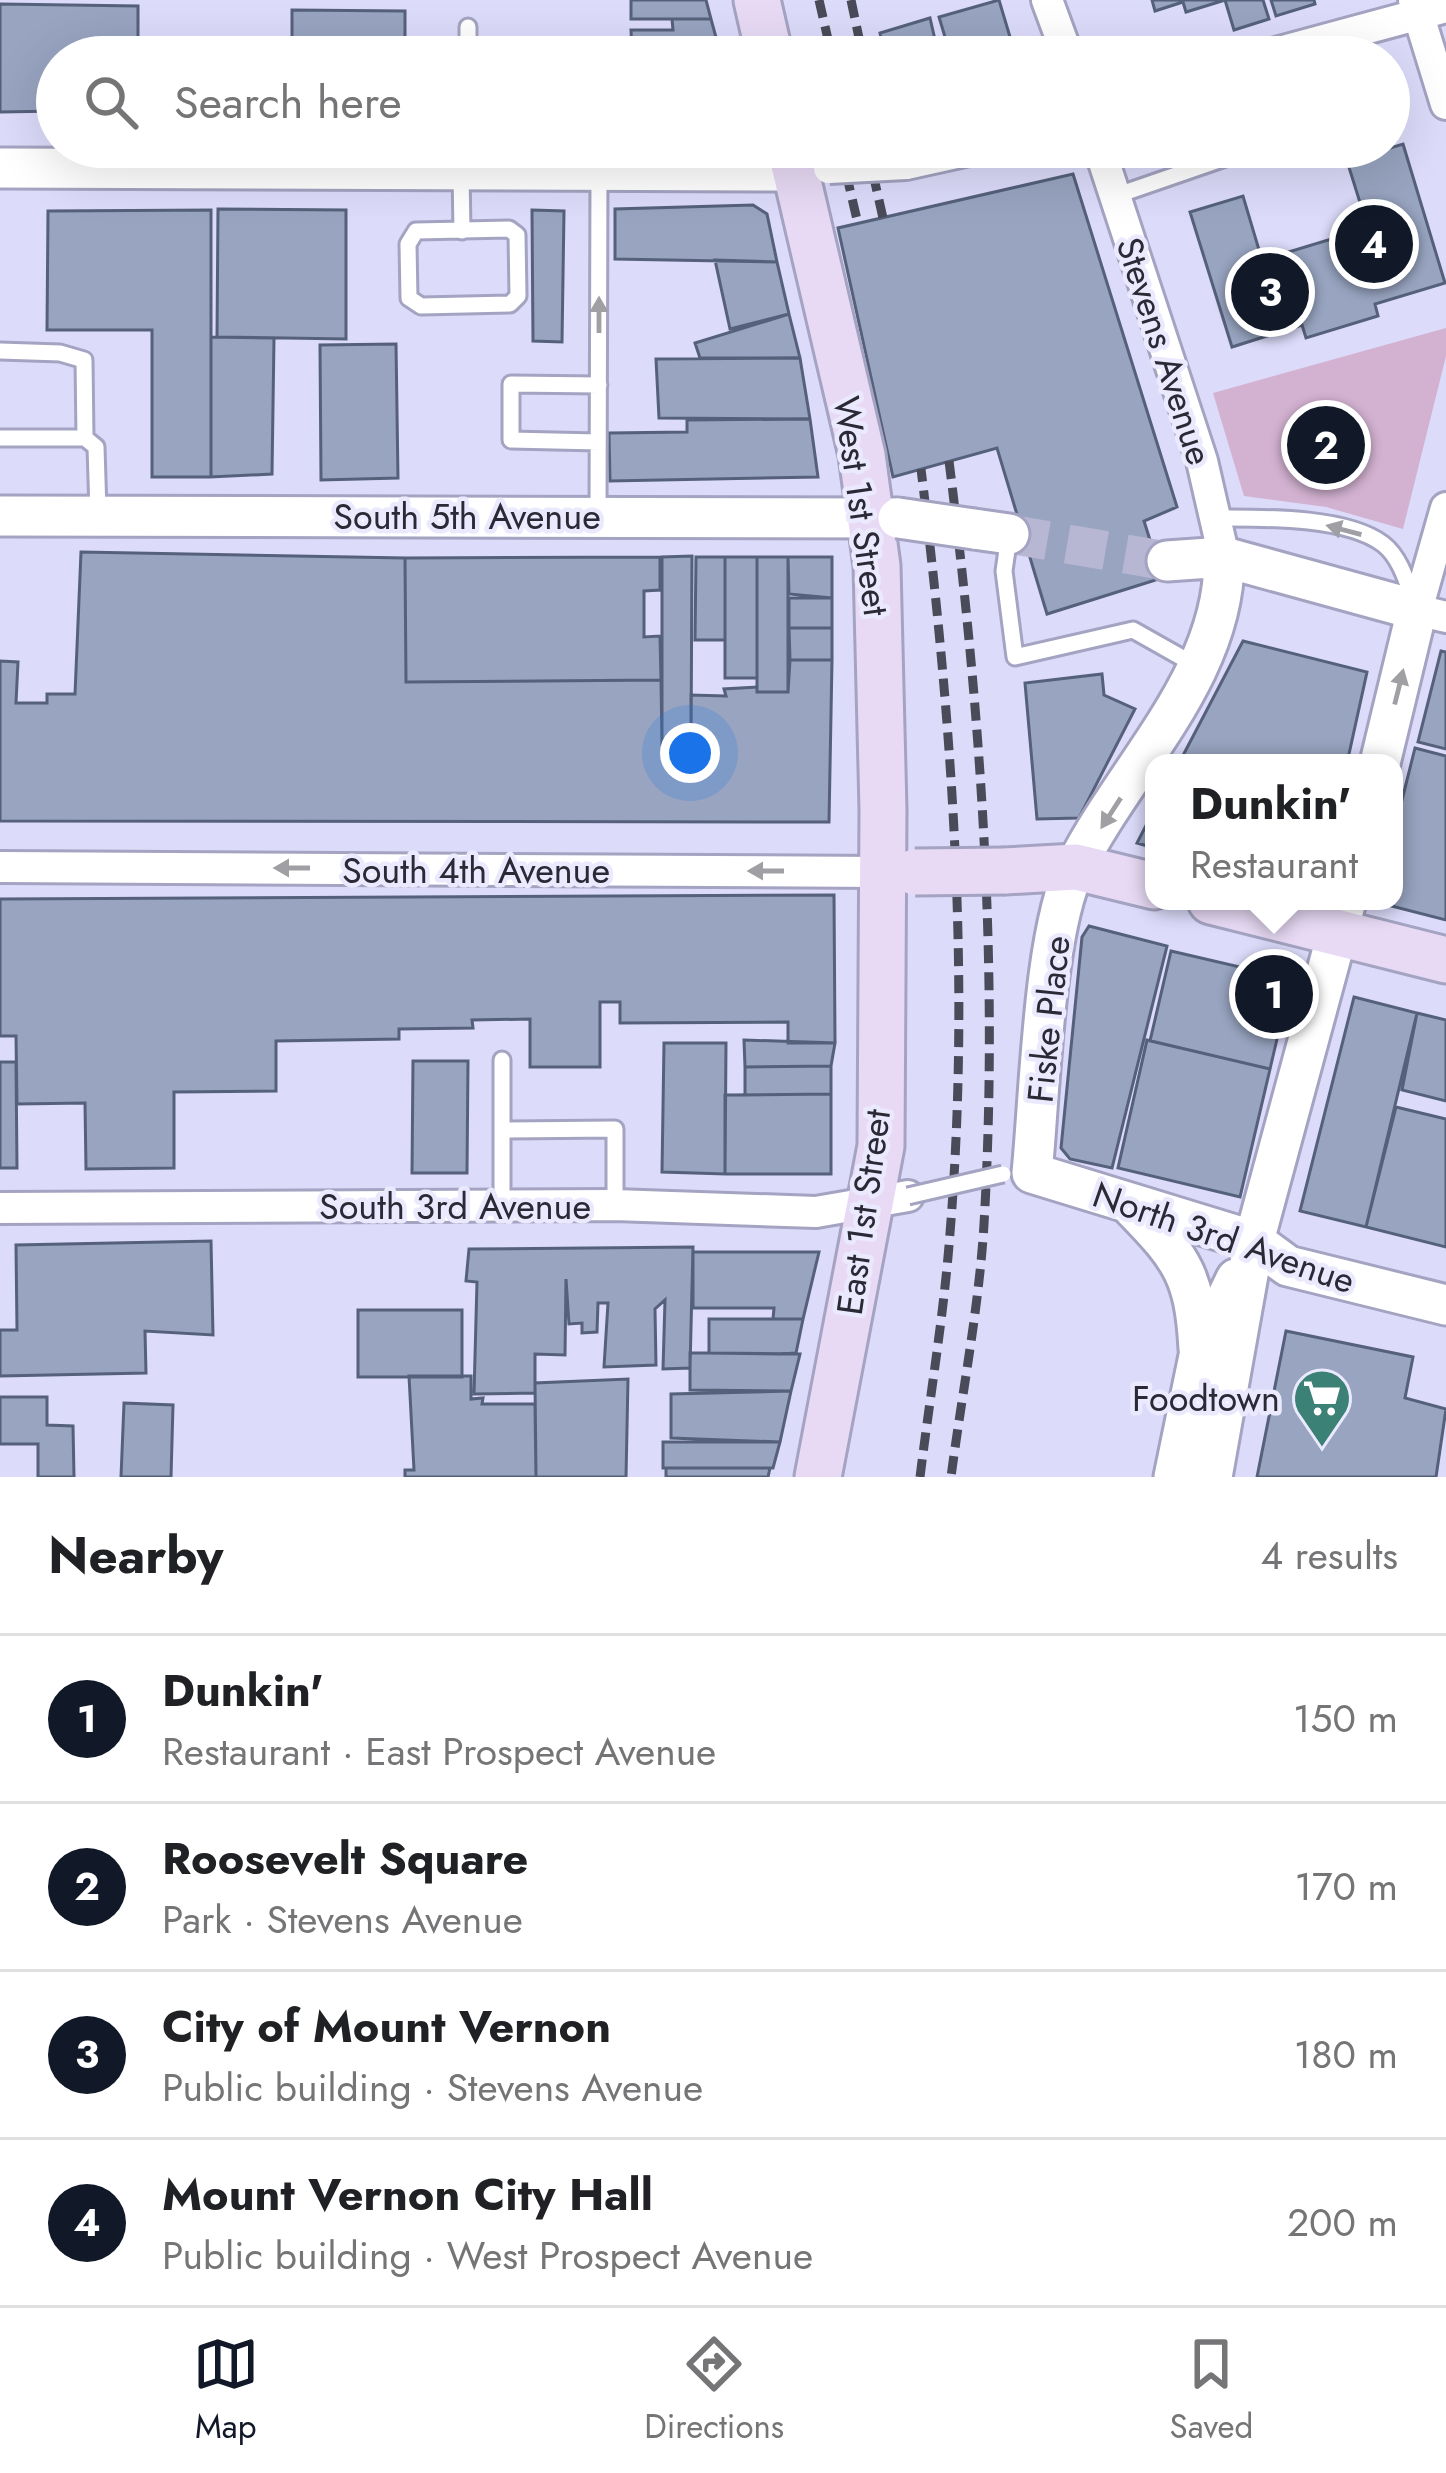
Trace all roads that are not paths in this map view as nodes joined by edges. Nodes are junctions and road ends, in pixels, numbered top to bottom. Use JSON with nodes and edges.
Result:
{"nodes":[{"id":1,"x":757,"y":0,"type":"edge"},
{"id":2,"x":1047,"y":0,"type":"edge"},
{"id":3,"x":1426,"y":6,"type":"edge"},
{"id":4,"x":468,"y":27,"type":"dead end"},
{"id":5,"x":468,"y":36,"type":"edge"},
{"id":6,"x":765,"y":36,"type":"edge"},
{"id":7,"x":1060,"y":36,"type":"edge"},
{"id":8,"x":1329,"y":36,"type":"edge"},
{"id":9,"x":1446,"y":104,"type":"edge"},
{"id":10,"x":0,"y":168,"type":"edge"},
{"id":11,"x":36,"y":168,"type":"edge"},
{"id":12,"x":466,"y":168,"type":"edge"},
{"id":13,"x":566,"y":168,"type":"edge"},
{"id":14,"x":650,"y":168,"type":"edge"},
{"id":15,"x":806,"y":168,"type":"edge"},
{"id":16,"x":1106,"y":168,"type":"edge"},
{"id":17,"x":1196,"y":168,"type":"edge"},
{"id":18,"x":599,"y":170,"type":"junction"},
{"id":19,"x":1115,"y":196,"type":"junction"},
{"id":20,"x":462,"y":230,"type":"junction"},
{"id":21,"x":0,"y":351,"type":"edge"},
{"id":22,"x":598,"y":385,"type":"junction"},
{"id":23,"x":0,"y":438,"type":"edge"},
{"id":24,"x":85,"y":438,"type":"junction"},
{"id":25,"x":598,"y":442,"type":"junction"},
{"id":26,"x":1446,"y":508,"type":"edge"},
{"id":27,"x":0,"y":516,"type":"edge"},
{"id":28,"x":98,"y":516,"type":"junction"},
{"id":29,"x":598,"y":516,"type":"junction"},
{"id":30,"x":900,"y":518,"type":"junction"},
{"id":31,"x":992,"y":532,"type":"joint"},
{"id":32,"x":1221,"y":537,"type":"junction"},
{"id":33,"x":1167,"y":561,"type":"tunnel mouth"},
{"id":34,"x":1432,"y":614,"type":"edge"},
{"id":35,"x":1195,"y":665,"type":"junction"},
{"id":36,"x":1150,"y":754,"type":"edge"},
{"id":37,"x":1383,"y":754,"type":"edge"},
{"id":38,"x":1145,"y":762,"type":"edge"},
{"id":39,"x":0,"y":867,"type":"edge"},
{"id":40,"x":1076,"y":867,"type":"junction"},
{"id":41,"x":916,"y":872,"type":"junction"},
{"id":42,"x":1145,"y":884,"type":"edge"},
{"id":43,"x":1285,"y":910,"type":"edge"},
{"id":44,"x":1342,"y":917,"type":"edge"},
{"id":45,"x":1446,"y":960,"type":"edge"},
{"id":46,"x":502,"y":1060,"type":"dead end"},
{"id":47,"x":502,"y":1130,"type":"junction"},
{"id":48,"x":1017,"y":1173,"type":"junction"},
{"id":49,"x":890,"y":1199,"type":"junction"},
{"id":50,"x":1130,"y":1204,"type":"junction"},
{"id":51,"x":615,"y":1205,"type":"junction"},
{"id":52,"x":502,"y":1206,"type":"junction"},
{"id":53,"x":0,"y":1208,"type":"edge"},
{"id":54,"x":1254,"y":1241,"type":"junction"},
{"id":55,"x":1446,"y":1305,"type":"edge"},
{"id":56,"x":1199,"y":1356,"type":"junction"},
{"id":57,"x":818,"y":1477,"type":"edge"},
{"id":58,"x":1174,"y":1477,"type":"edge"},
{"id":59,"x":1212,"y":1477,"type":"edge"}],
"edges":[{"from":1,"to":6,"type":"main road"},
{"from":2,"to":7,"type":"street"},
{"from":3,"to":8,"type":"street"},
{"from":3,"to":9,"type":"street"},
{"from":4,"to":5,"type":"lane"},
{"from":10,"to":11,"type":"street"},
{"from":12,"to":20,"type":"lane"},
{"from":13,"to":18,"type":"street"},
{"from":14,"to":18,"type":"street"},
{"from":15,"to":30,"type":"main road","name":"West 1st Street"},
{"from":16,"to":19,"type":"street","name":"Stevens Avenue"},
{"from":17,"to":19,"type":"lane"},
{"from":22,"to":18,"type":"lane","one_way":true},
{"from":19,"to":32,"type":"street","name":"Stevens Avenue"},
{"from":20,"to":20,"type":"lane"},
{"from":21,"to":24,"type":"lane"},
{"from":22,"to":25,"type":"lane"},
{"from":22,"to":25,"type":"lane"},
{"from":23,"to":24,"type":"lane"},
{"from":24,"to":28,"type":"lane"},
{"from":25,"to":29,"type":"lane"},
{"from":26,"to":34,"type":"street"},
{"from":27,"to":28,"type":"street","name":"South 5th Avenue"},
{"from":28,"to":29,"type":"street","name":"South 5th Avenue"},
{"from":29,"to":30,"type":"street","name":"South 5th Avenue"},
{"from":30,"to":31,"type":"street","name":"South 5th Avenue","bridge":true},
{"from":30,"to":41,"type":"main road","name":"West 1st Street"},
{"from":31,"to":35,"type":"lane"},
{"from":32,"to":33,"type":"street"},
{"from":32,"to":34,"type":"street"},
{"from":34,"to":32,"type":"lane","one_way":true},
{"from":32,"to":35,"type":"street","name":"Fiske Place"},
{"from":37,"to":34,"type":"street","one_way":true},
{"from":35,"to":36,"type":"street","name":"Fiske Place","one_way":true},
{"from":38,"to":40,"type":"street","name":"Fiske Place","one_way":true},
{"from":41,"to":39,"type":"street","name":"South 4th Avenue","one_way":true},
{"from":40,"to":41,"type":"main road","bridge":true},
{"from":40,"to":42,"type":"main road"},
{"from":40,"to":48,"type":"street","name":"Fiske Place"},
{"from":41,"to":49,"type":"main road","name":"East 1st Street"},
{"from":43,"to":44,"type":"main road"},
{"from":44,"to":45,"type":"main road"},
{"from":44,"to":54,"type":"street"},
{"from":46,"to":47,"type":"lane"},
{"from":47,"to":51,"type":"lane"},
{"from":47,"to":52,"type":"lane"},
{"from":48,"to":49,"type":"lane","bridge":true},
{"from":48,"to":50,"type":"street","name":"North 3rd Avenue"},
{"from":49,"to":51,"type":"street","name":"South 3rd Avenue"},
{"from":49,"to":57,"type":"main road","name":"East 1st Street"},
{"from":50,"to":54,"type":"street","name":"North 3rd Avenue"},
{"from":50,"to":56,"type":"street"},
{"from":51,"to":52,"type":"street","name":"South 3rd Avenue"},
{"from":52,"to":53,"type":"street","name":"South 3rd Avenue"},
{"from":54,"to":55,"type":"street","name":"North 3rd Avenue"},
{"from":54,"to":56,"type":"street"},
{"from":54,"to":59,"type":"street"},
{"from":56,"to":58,"type":"street"}]}
